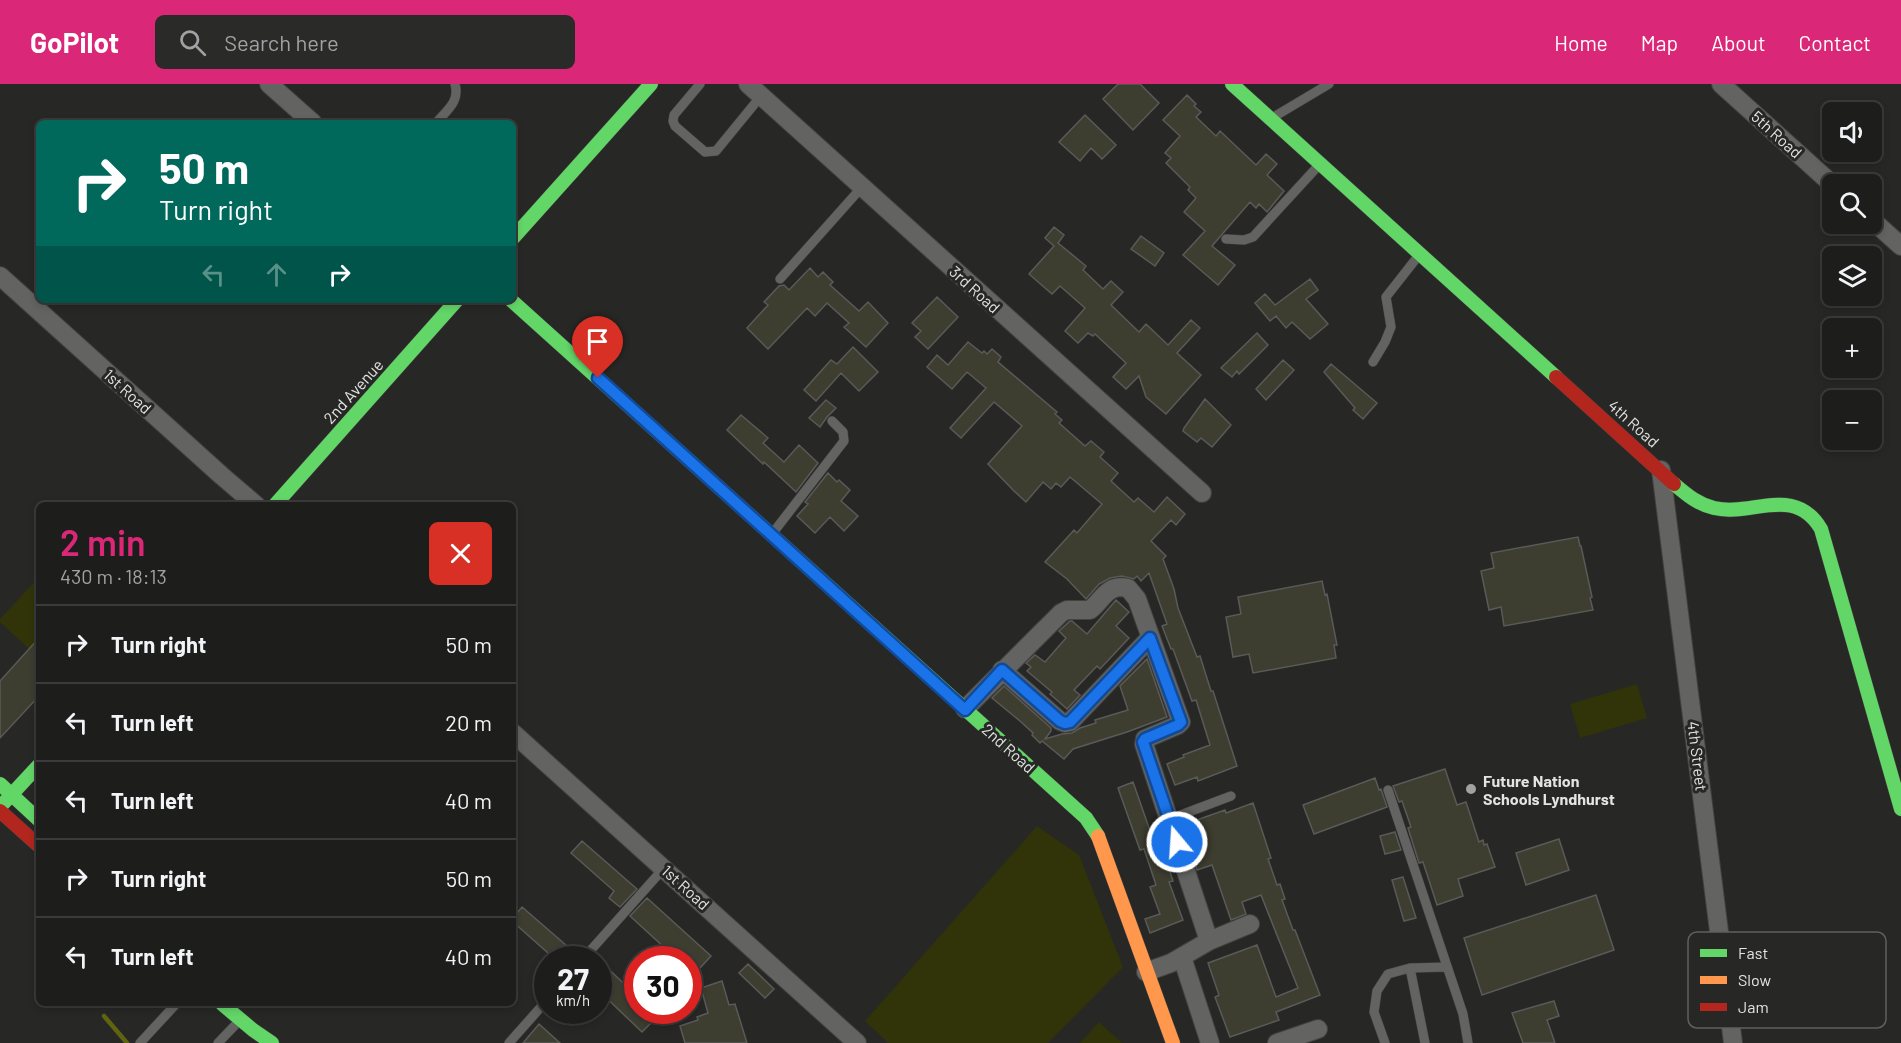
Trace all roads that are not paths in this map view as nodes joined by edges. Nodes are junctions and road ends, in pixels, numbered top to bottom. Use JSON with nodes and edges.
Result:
{"nodes":[{"id":1,"x":269,"y":84,"type":"edge"},
{"id":2,"x":455,"y":84,"type":"edge"},
{"id":3,"x":651,"y":84,"type":"edge"},
{"id":4,"x":700,"y":84,"type":"edge"},
{"id":5,"x":1232,"y":84,"type":"edge"},
{"id":6,"x":1329,"y":84,"type":"edge"},
{"id":7,"x":1721,"y":84,"type":"edge"},
{"id":8,"x":754,"y":90,"type":"edge"},
{"id":9,"x":1271,"y":119,"type":"junction"},
{"id":10,"x":310,"y":120,"type":"edge"},
{"id":11,"x":439,"y":120,"type":"edge"},
{"id":12,"x":1321,"y":164,"type":"junction"},
{"id":13,"x":1822,"y":175,"type":"edge"},
{"id":14,"x":862,"y":187,"type":"junction"},
{"id":15,"x":1882,"y":229,"type":"edge"},
{"id":16,"x":516,"y":235,"type":"edge"},
{"id":17,"x":1226,"y":239,"type":"dead end"},
{"id":18,"x":1901,"y":246,"type":"edge"},
{"id":19,"x":1420,"y":253,"type":"junction"},
{"id":20,"x":0,"y":276,"type":"edge"},
{"id":21,"x":780,"y":279,"type":"dead end"},
{"id":22,"x":454,"y":303,"type":"edge"},
{"id":23,"x":514,"y":303,"type":"edge"},
{"id":24,"x":1373,"y":362,"type":"dead end"},
{"id":25,"x":832,"y":421,"type":"dead end"},
{"id":26,"x":1661,"y":470,"type":"junction"},
{"id":27,"x":1202,"y":493,"type":"dead end"},
{"id":28,"x":252,"y":502,"type":"edge"},
{"id":29,"x":277,"y":502,"type":"edge"},
{"id":30,"x":772,"y":534,"type":"junction"},
{"id":31,"x":1150,"y":638,"type":"junction"},
{"id":32,"x":1002,"y":670,"type":"junction"},
{"id":33,"x":965,"y":710,"type":"junction"},
{"id":34,"x":516,"y":736,"type":"edge"},
{"id":35,"x":36,"y":768,"type":"edge"},
{"id":36,"x":0,"y":784,"type":"edge"},
{"id":37,"x":1388,"y":790,"type":"dead end"},
{"id":38,"x":11,"y":795,"type":"junction"},
{"id":39,"x":1231,"y":796,"type":"dead end"},
{"id":40,"x":0,"y":809,"type":"edge"},
{"id":41,"x":1901,"y":809,"type":"edge"},
{"id":42,"x":36,"y":817,"type":"edge"},
{"id":43,"x":1170,"y":819,"type":"junction"},
{"id":44,"x":36,"y":843,"type":"edge"},
{"id":45,"x":664,"y":868,"type":"junction"},
{"id":46,"x":1250,"y":924,"type":"dead end"},
{"id":47,"x":1719,"y":932,"type":"edge"},
{"id":48,"x":1209,"y":941,"type":"junction"},
{"id":49,"x":594,"y":946,"type":"edge"},
{"id":50,"x":1182,"y":957,"type":"junction"},
{"id":51,"x":1447,"y":967,"type":"junction"},
{"id":52,"x":1410,"y":968,"type":"junction"},
{"id":53,"x":1146,"y":972,"type":"junction"},
{"id":54,"x":174,"y":1006,"type":"edge"},
{"id":55,"x":224,"y":1006,"type":"edge"},
{"id":56,"x":243,"y":1006,"type":"edge"},
{"id":57,"x":534,"y":1015,"type":"edge"},
{"id":58,"x":240,"y":1019,"type":"junction"},
{"id":59,"x":1731,"y":1028,"type":"edge"},
{"id":60,"x":1318,"y":1029,"type":"dead end"},
{"id":61,"x":1280,"y":1042,"type":"edge"},
{"id":62,"x":140,"y":1043,"type":"edge"},
{"id":63,"x":218,"y":1043,"type":"edge"},
{"id":64,"x":272,"y":1043,"type":"edge"},
{"id":65,"x":281,"y":1043,"type":"edge"},
{"id":66,"x":509,"y":1043,"type":"edge"},
{"id":67,"x":857,"y":1043,"type":"edge"},
{"id":68,"x":1173,"y":1043,"type":"edge"},
{"id":69,"x":1210,"y":1043,"type":"edge"},
{"id":70,"x":1385,"y":1043,"type":"edge"},
{"id":71,"x":1425,"y":1043,"type":"edge"},
{"id":72,"x":1468,"y":1043,"type":"edge"},
{"id":73,"x":1733,"y":1043,"type":"edge"}],
"edges":[{"from":1,"to":10,"type":"street"},
{"from":2,"to":11,"type":"lane"},
{"from":3,"to":16,"type":"street"},
{"from":4,"to":8,"type":"lane"},
{"from":5,"to":9,"type":"street","name":"4th Road"},
{"from":6,"to":9,"type":"lane"},
{"from":7,"to":13,"type":"street","name":"5th Road"},
{"from":8,"to":14,"type":"street","name":"3rd Road"},
{"from":9,"to":12,"type":"street","name":"4th Road"},
{"from":12,"to":17,"type":"lane"},
{"from":12,"to":19,"type":"street","name":"4th Road"},
{"from":14,"to":21,"type":"lane"},
{"from":14,"to":27,"type":"street","name":"3rd Road"},
{"from":15,"to":18,"type":"street"},
{"from":19,"to":24,"type":"lane"},
{"from":19,"to":26,"type":"street","name":"4th Road"},
{"from":20,"to":28,"type":"street","name":"1st Road"},
{"from":22,"to":29,"type":"street","name":"2nd Avenue"},
{"from":23,"to":30,"type":"street","name":"2nd Road"},
{"from":25,"to":30,"type":"lane"},
{"from":26,"to":41,"type":"street","name":"4th Road"},
{"from":26,"to":47,"type":"street","name":"4th Street"},
{"from":30,"to":33,"type":"street","name":"2nd Road"},
{"from":31,"to":32,"type":"street"},
{"from":31,"to":32,"type":"street"},
{"from":31,"to":43,"type":"street"},
{"from":32,"to":33,"type":"street"},
{"from":33,"to":53,"type":"street","name":"2nd Road"},
{"from":34,"to":45,"type":"street","name":"1st Road"},
{"from":35,"to":38,"type":"street"},
{"from":36,"to":38,"type":"street"},
{"from":37,"to":51,"type":"lane"},
{"from":38,"to":40,"type":"street"},
{"from":38,"to":42,"type":"street"},
{"from":39,"to":43,"type":"lane"},
{"from":40,"to":44,"type":"street"},
{"from":43,"to":48,"type":"street"},
{"from":45,"to":49,"type":"lane"},
{"from":45,"to":67,"type":"street","name":"1st Road"},
{"from":46,"to":48,"type":"street"},
{"from":48,"to":50,"type":"street"},
{"from":50,"to":53,"type":"street"},
{"from":50,"to":69,"type":"street"},
{"from":51,"to":52,"type":"lane"},
{"from":51,"to":72,"type":"lane"},
{"from":52,"to":70,"type":"lane"},
{"from":52,"to":71,"type":"lane"},
{"from":53,"to":68,"type":"street","name":"2nd Road"},
{"from":54,"to":62,"type":"lane"},
{"from":55,"to":58,"type":"street"},
{"from":56,"to":65,"type":"street"},
{"from":57,"to":66,"type":"lane"},
{"from":58,"to":63,"type":"lane"},
{"from":58,"to":64,"type":"street"},
{"from":59,"to":73,"type":"street","name":"4th Street"},
{"from":60,"to":61,"type":"street"}]}
